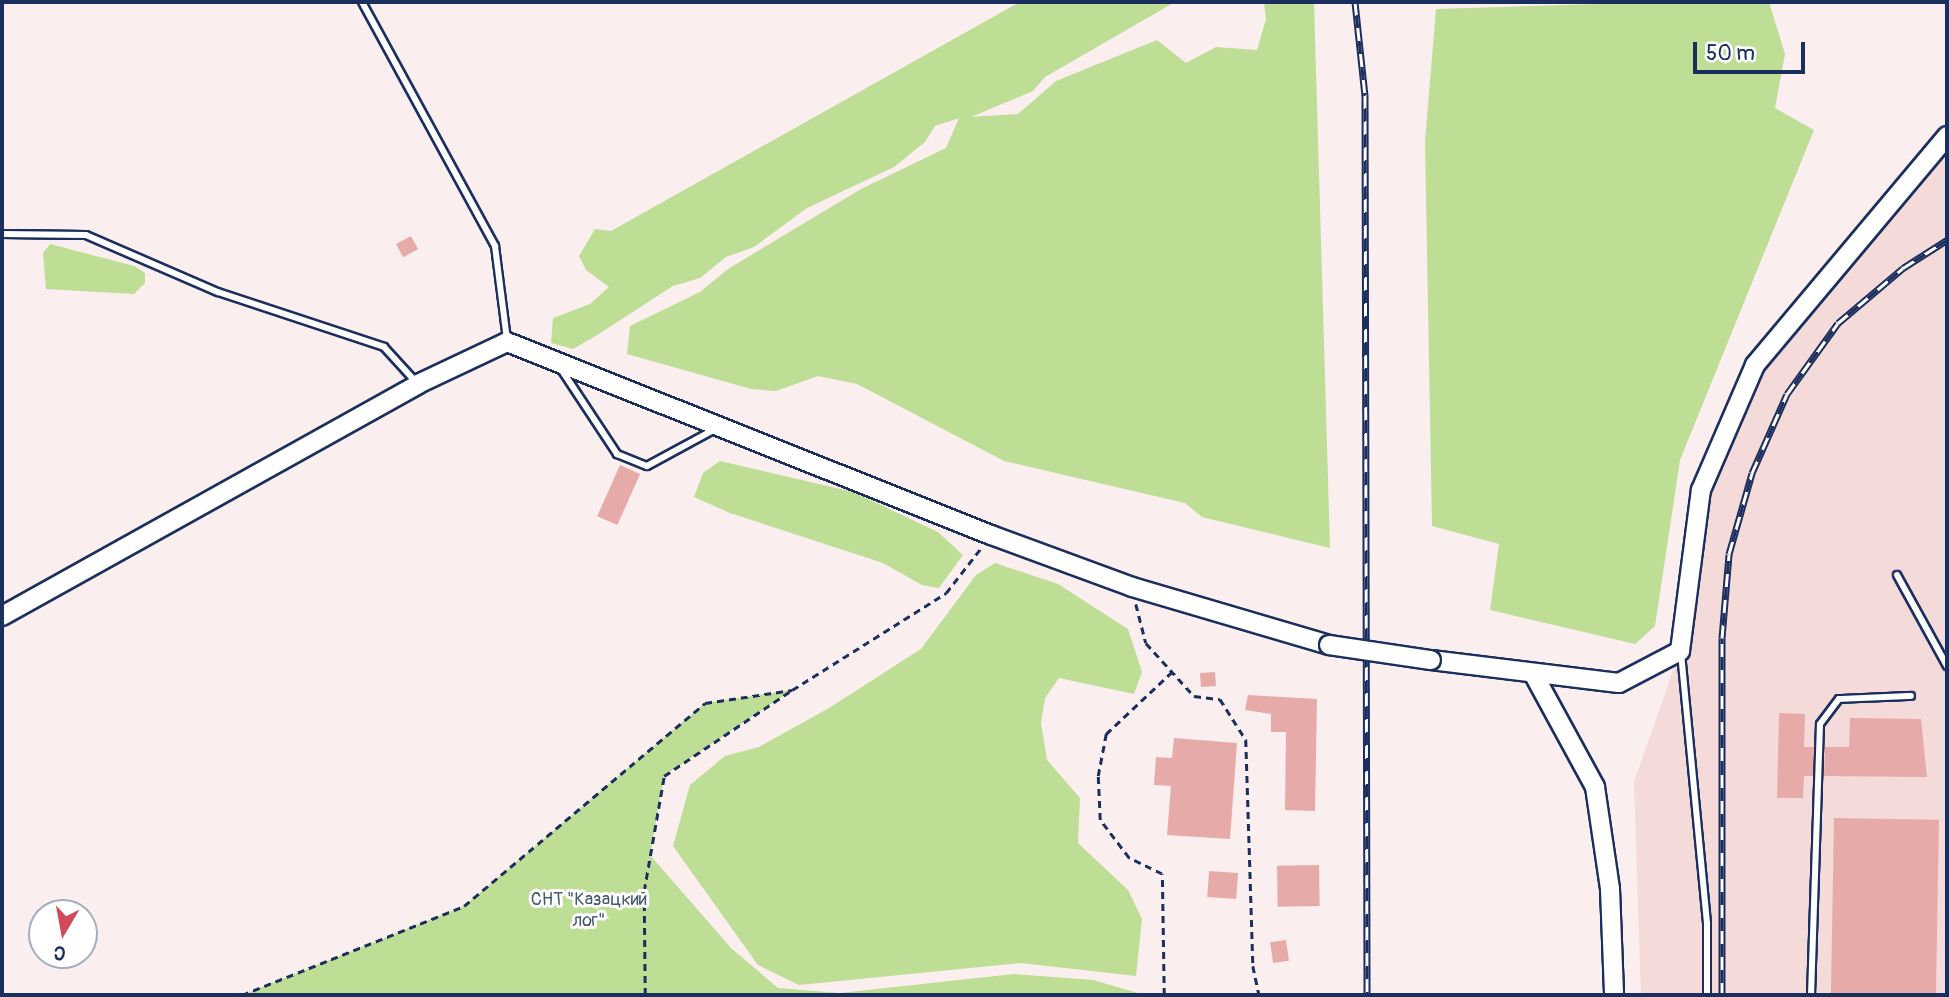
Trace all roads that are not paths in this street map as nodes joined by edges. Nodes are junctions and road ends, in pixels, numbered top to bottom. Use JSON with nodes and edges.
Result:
{"nodes":[{"id":1,"x":362,"y":2,"type":"edge"},
{"id":2,"x":1947,"y":136,"type":"edge"},
{"id":3,"x":2,"y":234,"type":"edge"},
{"id":4,"x":507,"y":342,"type":"junction"},
{"id":5,"x":556,"y":362,"type":"junction"},
{"id":6,"x":418,"y":384,"type":"junction"},
{"id":7,"x":720,"y":427,"type":"junction"},
{"id":8,"x":1897,"y":575,"type":"dead end"},
{"id":9,"x":2,"y":616,"type":"edge"},
{"id":10,"x":1680,"y":651,"type":"junction"},
{"id":11,"x":1947,"y":666,"type":"edge"},
{"id":12,"x":1534,"y":675,"type":"junction"},
{"id":13,"x":1911,"y":696,"type":"dead end"},
{"id":14,"x":1614,"y":995,"type":"edge"},
{"id":15,"x":1707,"y":995,"type":"edge"},
{"id":16,"x":1811,"y":995,"type":"edge"}],
"edges":[{"from":1,"to":4,"type":"lane"},
{"from":2,"to":10,"type":"street"},
{"from":3,"to":6,"type":"lane"},
{"from":4,"to":5,"type":"street"},
{"from":4,"to":6,"type":"street"},
{"from":5,"to":7,"type":"street"},
{"from":5,"to":7,"type":"lane"},
{"from":6,"to":9,"type":"street"},
{"from":7,"to":12,"type":"street","bridge":true},
{"from":8,"to":11,"type":"lane"},
{"from":10,"to":12,"type":"street"},
{"from":10,"to":15,"type":"lane"},
{"from":12,"to":14,"type":"street"},
{"from":13,"to":16,"type":"lane"}]}
